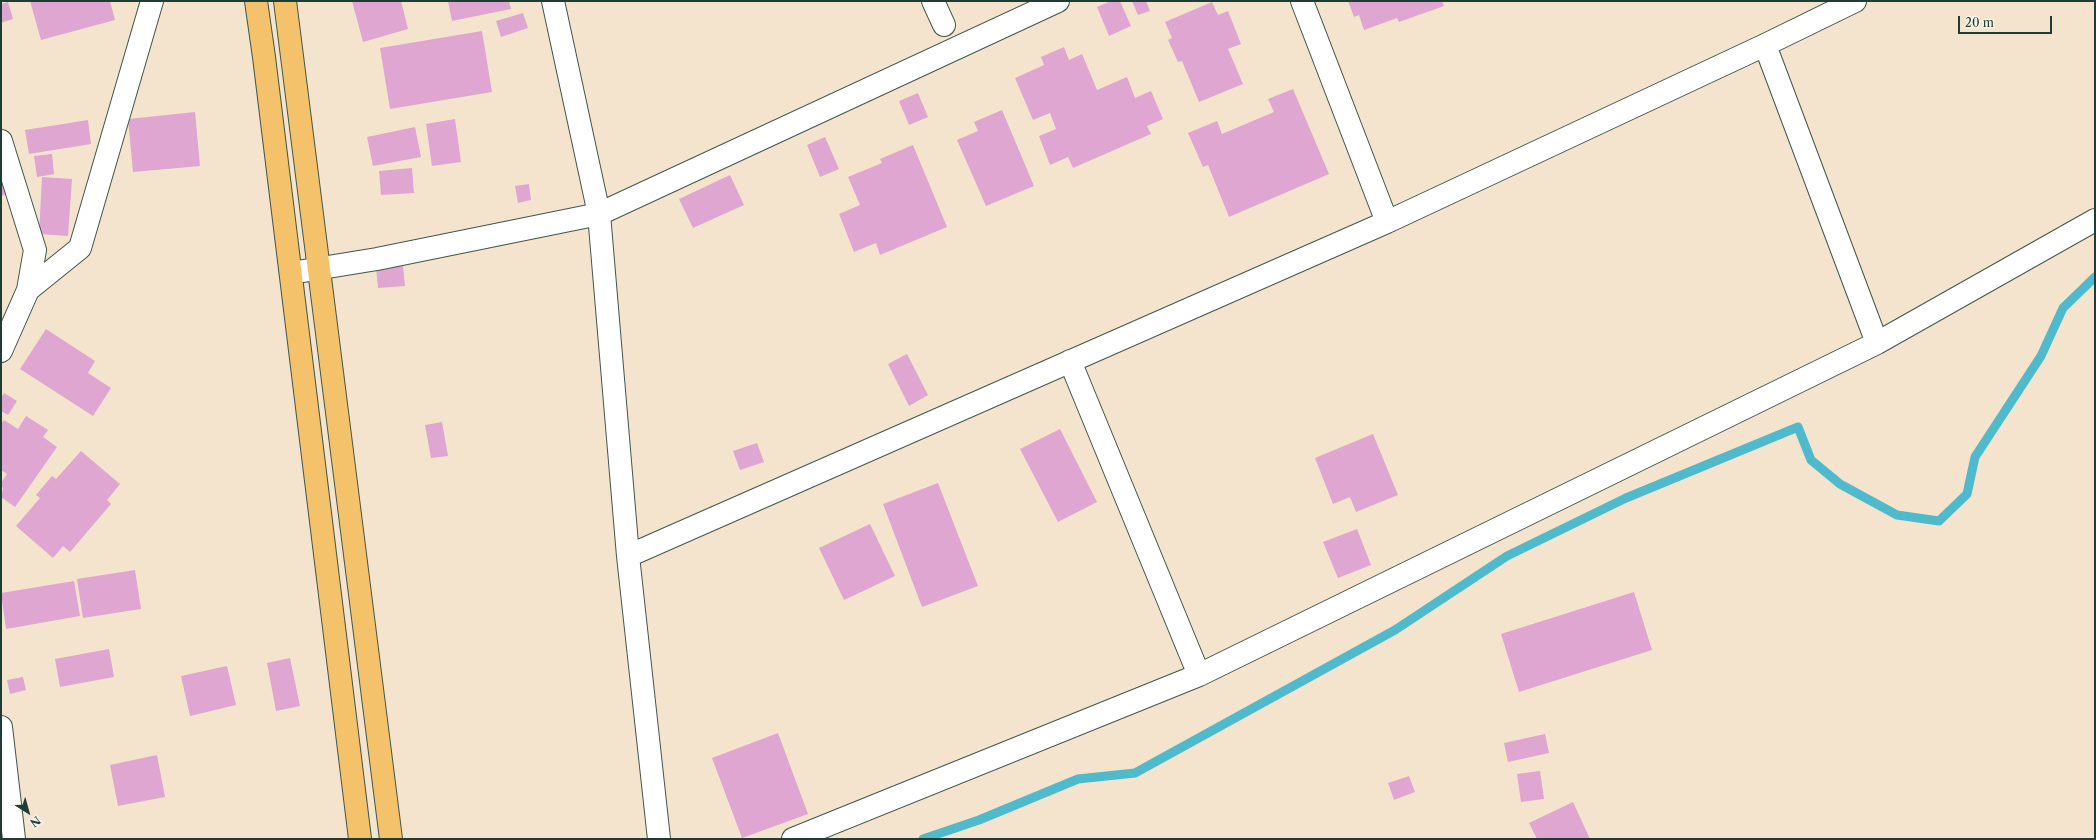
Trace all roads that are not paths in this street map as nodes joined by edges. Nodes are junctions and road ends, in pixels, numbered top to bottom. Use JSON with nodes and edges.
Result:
{"nodes":[{"id":1,"x":152,"y":1,"type":"edge"},
{"id":2,"x":256,"y":1,"type":"edge"},
{"id":3,"x":285,"y":1,"type":"edge"},
{"id":4,"x":553,"y":1,"type":"edge"},
{"id":5,"x":932,"y":1,"type":"edge"},
{"id":6,"x":1058,"y":1,"type":"edge"},
{"id":7,"x":1302,"y":1,"type":"edge"},
{"id":8,"x":1855,"y":1,"type":"edge"},
{"id":9,"x":944,"y":25,"type":"dead end"},
{"id":10,"x":1765,"y":45,"type":"junction"},
{"id":11,"x":1,"y":141,"type":"edge"},
{"id":12,"x":599,"y":214,"type":"junction"},
{"id":13,"x":2095,"y":220,"type":"edge"},
{"id":14,"x":1386,"y":222,"type":"junction"},
{"id":15,"x":319,"y":267,"type":"junction"},
{"id":16,"x":291,"y":273,"type":"junction"},
{"id":17,"x":28,"y":290,"type":"junction"},
{"id":18,"x":1877,"y":343,"type":"junction"},
{"id":19,"x":1,"y":351,"type":"edge"},
{"id":20,"x":1070,"y":361,"type":"junction"},
{"id":21,"x":628,"y":556,"type":"junction"},
{"id":22,"x":1199,"y":675,"type":"junction"},
{"id":23,"x":1,"y":727,"type":"edge"},
{"id":24,"x":14,"y":839,"type":"edge"},
{"id":25,"x":360,"y":839,"type":"edge"},
{"id":26,"x":391,"y":839,"type":"edge"},
{"id":27,"x":659,"y":839,"type":"edge"},
{"id":28,"x":793,"y":839,"type":"edge"}],
"edges":[{"from":1,"to":17,"type":"street"},
{"from":2,"to":16,"type":"main road"},
{"from":3,"to":15,"type":"main road"},
{"from":4,"to":12,"type":"street"},
{"from":5,"to":9,"type":"street"},
{"from":6,"to":12,"type":"street"},
{"from":7,"to":14,"type":"street"},
{"from":8,"to":10,"type":"street"},
{"from":10,"to":14,"type":"street"},
{"from":10,"to":18,"type":"street"},
{"from":11,"to":17,"type":"street"},
{"from":12,"to":15,"type":"street"},
{"from":12,"to":21,"type":"street"},
{"from":13,"to":18,"type":"street"},
{"from":14,"to":20,"type":"street"},
{"from":15,"to":16,"type":"street"},
{"from":15,"to":26,"type":"main road"},
{"from":16,"to":25,"type":"main road"},
{"from":17,"to":19,"type":"street"},
{"from":18,"to":22,"type":"street"},
{"from":20,"to":21,"type":"street"},
{"from":20,"to":22,"type":"street"},
{"from":21,"to":27,"type":"street"},
{"from":22,"to":28,"type":"street"},
{"from":23,"to":24,"type":"street"}]}
